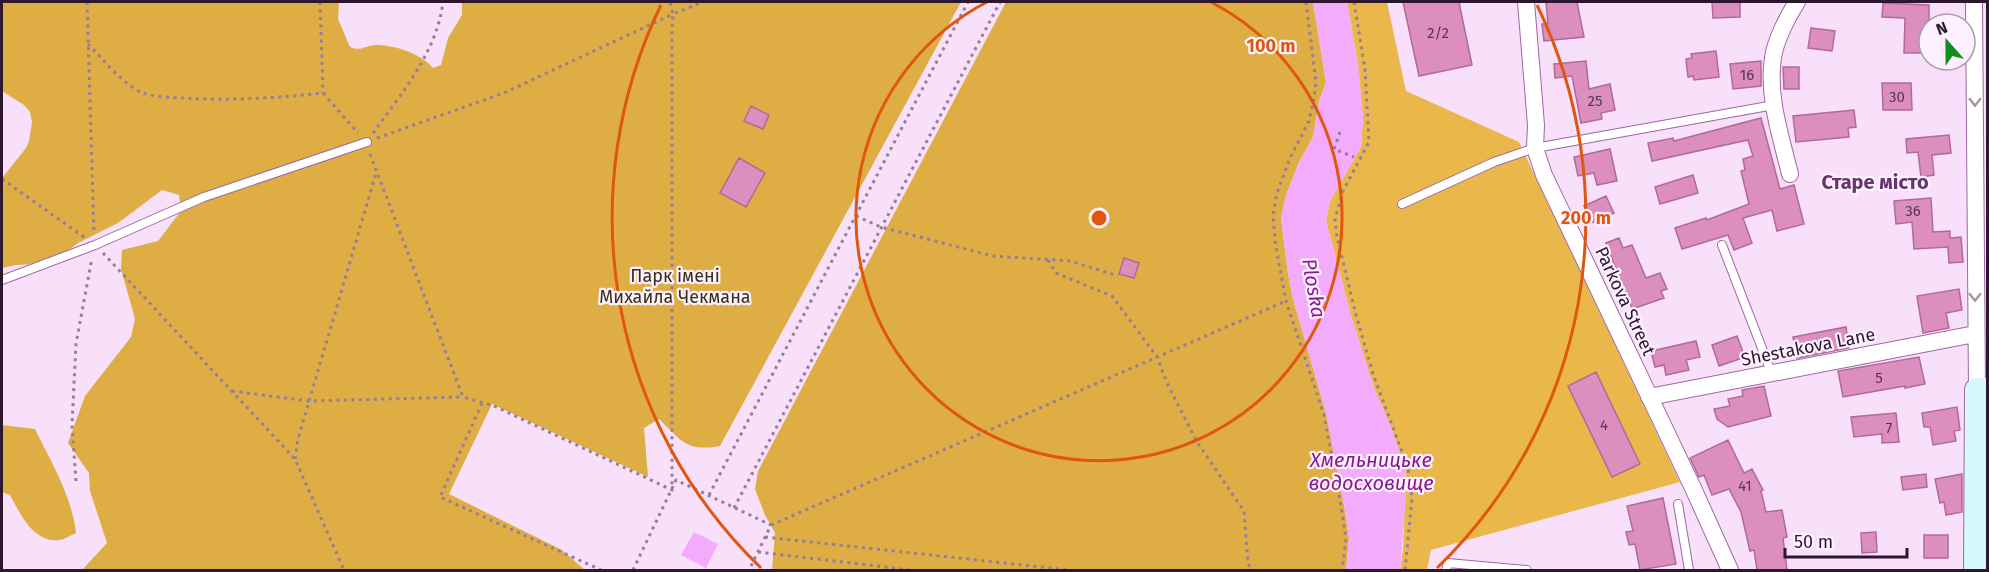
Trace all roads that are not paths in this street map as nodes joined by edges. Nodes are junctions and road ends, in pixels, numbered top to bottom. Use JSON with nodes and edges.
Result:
{"nodes":[{"id":1,"x":1526,"y":2,"type":"edge"},
{"id":2,"x":1797,"y":2,"type":"edge"},
{"id":3,"x":1974,"y":2,"type":"edge"},
{"id":4,"x":1774,"y":105,"type":"junction"},
{"id":5,"x":367,"y":142,"type":"road end"},
{"id":6,"x":1534,"y":148,"type":"junction"},
{"id":7,"x":1790,"y":174,"type":"dead end"},
{"id":8,"x":1402,"y":204,"type":"dead end"},
{"id":9,"x":1722,"y":245,"type":"dead end"},
{"id":10,"x":2,"y":280,"type":"edge"},
{"id":11,"x":1975,"y":334,"type":"junction"},
{"id":12,"x":1772,"y":375,"type":"junction"},
{"id":13,"x":1982,"y":390,"type":"edge"},
{"id":14,"x":1648,"y":397,"type":"junction"},
{"id":15,"x":1678,"y":504,"type":"dead end"},
{"id":16,"x":1446,"y":570,"type":"edge"},
{"id":17,"x":1527,"y":570,"type":"edge"},
{"id":18,"x":1689,"y":570,"type":"edge"},
{"id":19,"x":1730,"y":570,"type":"edge"},
{"id":20,"x":1976,"y":570,"type":"edge"}],
"edges":[{"from":1,"to":6,"type":"street","name":"Parkova Street"},
{"from":2,"to":4,"type":"street"},
{"from":3,"to":11,"type":"street","one_way":true},
{"from":4,"to":6,"type":"lane"},
{"from":4,"to":7,"type":"street"},
{"from":5,"to":10,"type":"lane"},
{"from":6,"to":8,"type":"lane"},
{"from":6,"to":14,"type":"street","name":"Parkova Street"},
{"from":9,"to":12,"type":"lane"},
{"from":11,"to":12,"type":"street","name":"Shestakova Lane"},
{"from":11,"to":13,"type":"street"},
{"from":12,"to":14,"type":"street","name":"Shestakova Lane"},
{"from":13,"to":20,"type":"street"},
{"from":14,"to":19,"type":"street","name":"Parkova Street"},
{"from":15,"to":18,"type":"lane"},
{"from":16,"to":17,"type":"lane"}]}
